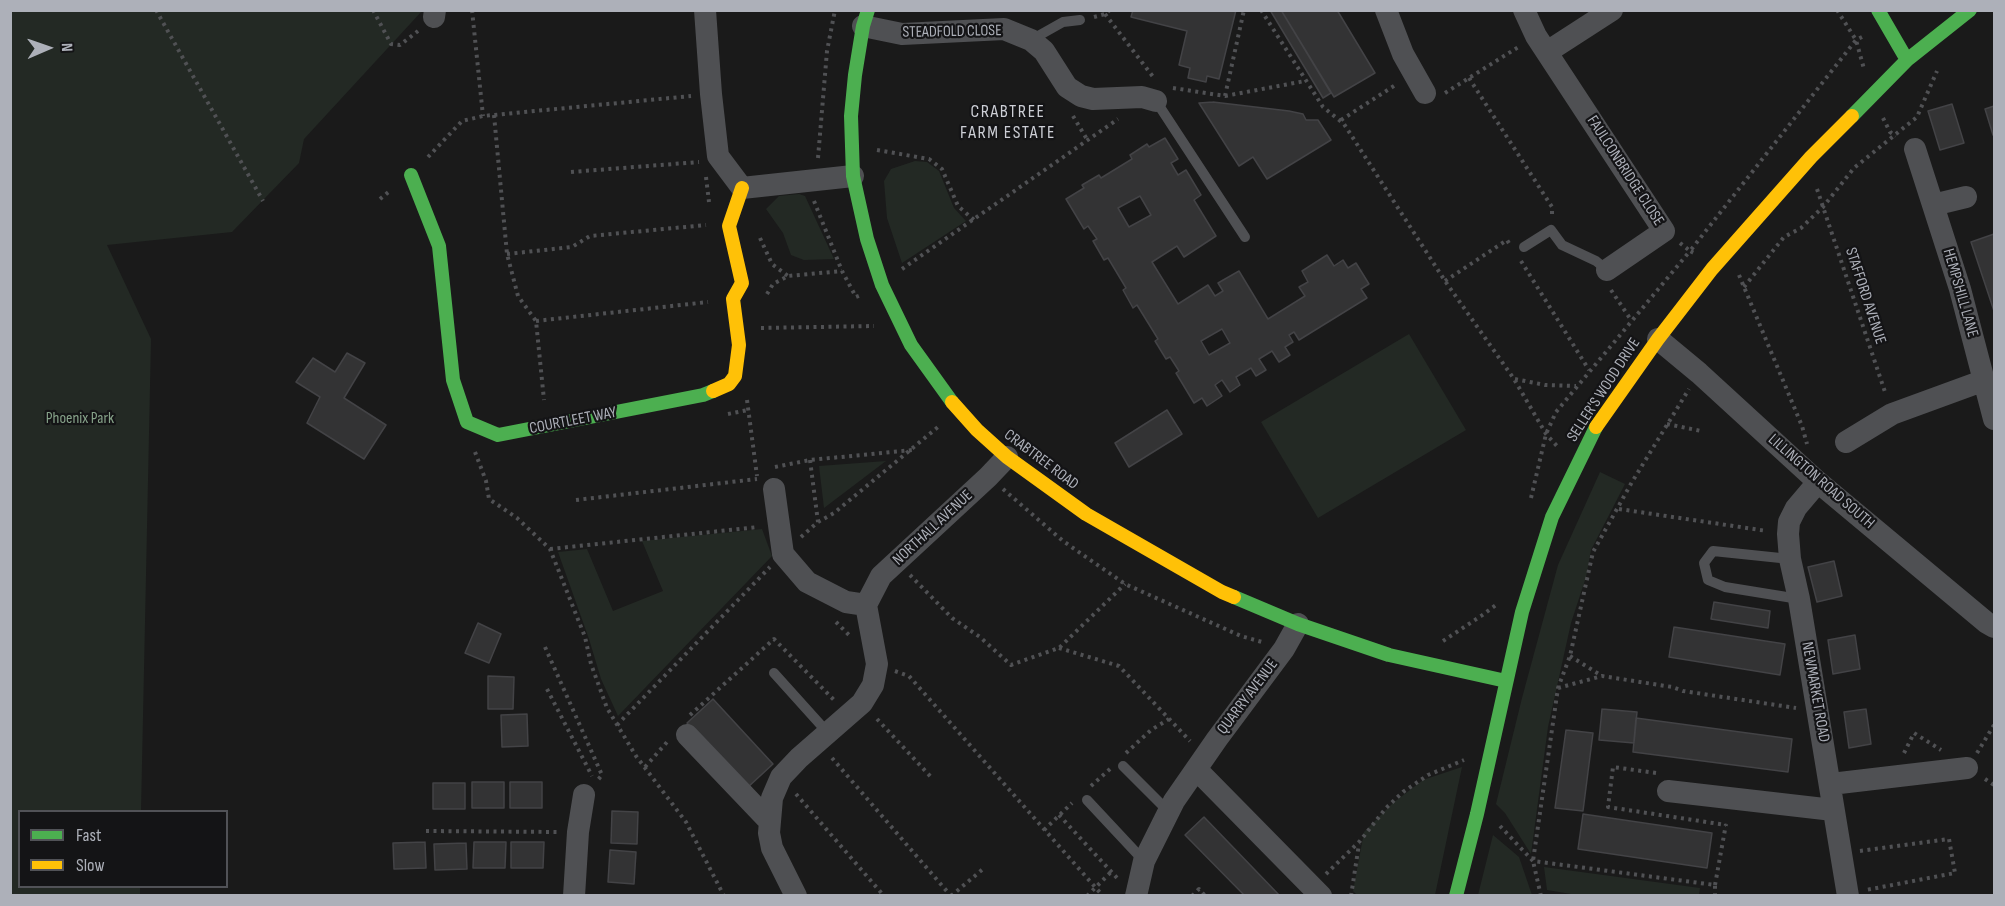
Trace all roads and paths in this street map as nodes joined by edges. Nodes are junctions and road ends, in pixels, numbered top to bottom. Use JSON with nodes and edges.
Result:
{"nodes":[{"id":1,"x":156,"y":10,"type":"edge"},
{"id":2,"x":373,"y":10,"type":"edge"},
{"id":3,"x":472,"y":10,"type":"edge"},
{"id":4,"x":705,"y":10,"type":"edge"},
{"id":5,"x":835,"y":10,"type":"edge"},
{"id":6,"x":1244,"y":10,"type":"edge"},
{"id":7,"x":1261,"y":10,"type":"edge"},
{"id":8,"x":1386,"y":10,"type":"edge"},
{"id":9,"x":1524,"y":10,"type":"edge"},
{"id":10,"x":1612,"y":10,"type":"edge"},
{"id":11,"x":1837,"y":10,"type":"edge"},
{"id":12,"x":1878,"y":10,"type":"edge"},
{"id":13,"x":1970,"y":10,"type":"edge"},
{"id":14,"x":434,"y":14,"type":"edge"},
{"id":15,"x":1106,"y":14,"type":"dead end"},
{"id":16,"x":865,"y":18,"type":"edge"},
{"id":17,"x":1080,"y":20,"type":"dead end"},
{"id":18,"x":1886,"y":25,"type":"junction"},
{"id":19,"x":1031,"y":39,"type":"junction"},
{"id":20,"x":1856,"y":40,"type":"junction"},
{"id":21,"x":1542,"y":44,"type":"junction"},
{"id":22,"x":1907,"y":60,"type":"junction"},
{"id":23,"x":1941,"y":62,"type":"dead end"},
{"id":24,"x":1469,"y":78,"type":"junction"},
{"id":25,"x":1305,"y":81,"type":"junction"},
{"id":26,"x":1419,"y":84,"type":"junction"},
{"id":27,"x":711,"y":94,"type":"junction"},
{"id":28,"x":1155,"y":95,"type":"junction"},
{"id":29,"x":1225,"y":96,"type":"junction"},
{"id":30,"x":1871,"y":97,"type":"junction"},
{"id":31,"x":494,"y":116,"type":"junction"},
{"id":32,"x":483,"y":117,"type":"junction"},
{"id":33,"x":1341,"y":120,"type":"junction"},
{"id":34,"x":1895,"y":135,"type":"junction"},
{"id":35,"x":852,"y":146,"type":"junction"},
{"id":36,"x":1915,"y":149,"type":"joint"},
{"id":37,"x":718,"y":156,"type":"junction"},
{"id":38,"x":571,"y":172,"type":"dead end"},
{"id":39,"x":411,"y":175,"type":"junction"},
{"id":40,"x":853,"y":176,"type":"junction"},
{"id":41,"x":817,"y":180,"type":"junction"},
{"id":42,"x":1816,"y":185,"type":"dead end"},
{"id":43,"x":742,"y":188,"type":"junction"},
{"id":44,"x":1966,"y":196,"type":"dead end"},
{"id":45,"x":380,"y":199,"type":"dead end"},
{"id":46,"x":262,"y":201,"type":"dead end"},
{"id":47,"x":1933,"y":206,"type":"junction"},
{"id":48,"x":1823,"y":207,"type":"junction"},
{"id":49,"x":974,"y":220,"type":"junction"},
{"id":50,"x":729,"y":226,"type":"junction"},
{"id":51,"x":1551,"y":230,"type":"junction"},
{"id":52,"x":1664,"y":231,"type":"junction"},
{"id":53,"x":1245,"y":237,"type":"dead end"},
{"id":54,"x":1524,"y":247,"type":"dead end"},
{"id":55,"x":507,"y":254,"type":"junction"},
{"id":56,"x":1607,"y":270,"type":"junction"},
{"id":57,"x":842,"y":271,"type":"junction"},
{"id":58,"x":1739,"y":274,"type":"dead end"},
{"id":59,"x":1445,"y":281,"type":"junction"},
{"id":60,"x":882,"y":285,"type":"junction"},
{"id":61,"x":1744,"y":287,"type":"junction"},
{"id":62,"x":765,"y":298,"type":"dead end"},
{"id":63,"x":733,"y":299,"type":"junction"},
{"id":64,"x":1631,"y":320,"type":"dead end"},
{"id":65,"x":536,"y":321,"type":"junction"},
{"id":66,"x":877,"y":326,"type":"dead end"},
{"id":67,"x":1658,"y":339,"type":"junction"},
{"id":68,"x":738,"y":345,"type":"junction"},
{"id":69,"x":1589,"y":370,"type":"dead end"},
{"id":70,"x":1699,"y":373,"type":"junction"},
{"id":71,"x":735,"y":376,"type":"junction"},
{"id":72,"x":1514,"y":379,"type":"junction"},
{"id":73,"x":1985,"y":380,"type":"junction"},
{"id":74,"x":1576,"y":386,"type":"dead end"},
{"id":75,"x":1892,"y":414,"type":"junction"},
{"id":76,"x":1995,"y":419,"type":"edge"},
{"id":77,"x":467,"y":422,"type":"junction"},
{"id":78,"x":1667,"y":424,"type":"junction"},
{"id":79,"x":546,"y":427,"type":"junction"},
{"id":80,"x":938,"y":427,"type":"dead end"},
{"id":81,"x":1701,"y":431,"type":"dead end"},
{"id":82,"x":1846,"y":442,"type":"dead end"},
{"id":83,"x":1557,"y":446,"type":"dead end"},
{"id":84,"x":1809,"y":448,"type":"dead end"},
{"id":85,"x":913,"y":450,"type":"junction"},
{"id":86,"x":1007,"y":457,"type":"junction"},
{"id":87,"x":810,"y":460,"type":"junction"},
{"id":88,"x":756,"y":470,"type":"junction"},
{"id":89,"x":1818,"y":482,"type":"junction"},
{"id":90,"x":763,"y":485,"type":"junction"},
{"id":91,"x":576,"y":500,"type":"dead end"},
{"id":92,"x":1619,"y":509,"type":"junction"},
{"id":93,"x":818,"y":522,"type":"junction"},
{"id":94,"x":778,"y":525,"type":"junction"},
{"id":95,"x":1788,"y":534,"type":"junction"},
{"id":96,"x":550,"y":549,"type":"junction"},
{"id":97,"x":783,"y":554,"type":"junction"},
{"id":98,"x":1790,"y":559,"type":"junction"},
{"id":99,"x":897,"y":562,"type":"junction"},
{"id":100,"x":1125,"y":584,"type":"dead end"},
{"id":101,"x":1799,"y":599,"type":"junction"},
{"id":102,"x":866,"y":605,"type":"junction"},
{"id":103,"x":1992,"y":621,"type":"edge"},
{"id":104,"x":1298,"y":624,"type":"junction"},
{"id":105,"x":545,"y":647,"type":"dead end"},
{"id":106,"x":1059,"y":648,"type":"junction"},
{"id":107,"x":1570,"y":656,"type":"junction"},
{"id":108,"x":877,"y":664,"type":"junction"},
{"id":109,"x":774,"y":673,"type":"dead end"},
{"id":110,"x":1602,"y":676,"type":"junction"},
{"id":111,"x":1506,"y":681,"type":"junction"},
{"id":112,"x":1558,"y":688,"type":"junction"},
{"id":113,"x":547,"y":689,"type":"dead end"},
{"id":114,"x":855,"y":709,"type":"junction"},
{"id":115,"x":1817,"y":711,"type":"junction"},
{"id":116,"x":1169,"y":719,"type":"junction"},
{"id":117,"x":616,"y":725,"type":"junction"},
{"id":118,"x":1995,"y":726,"type":"edge"},
{"id":119,"x":682,"y":729,"type":"junction"},
{"id":120,"x":823,"y":738,"type":"junction"},
{"id":121,"x":1490,"y":752,"type":"junction"},
{"id":122,"x":1120,"y":763,"type":"joint"},
{"id":123,"x":1201,"y":763,"type":"junction"},
{"id":124,"x":645,"y":767,"type":"junction"},
{"id":125,"x":1111,"y":767,"type":"dead end"},
{"id":126,"x":1967,"y":768,"type":"joint"},
{"id":127,"x":781,"y":777,"type":"junction"},
{"id":128,"x":931,"y":777,"type":"dead end"},
{"id":129,"x":1831,"y":784,"type":"junction"},
{"id":130,"x":1089,"y":788,"type":"dead end"},
{"id":131,"x":1668,"y":791,"type":"dead end"},
{"id":132,"x":584,"y":795,"type":"junction"},
{"id":133,"x":1730,"y":798,"type":"junction"},
{"id":134,"x":1087,"y":800,"type":"dead end"},
{"id":135,"x":1075,"y":802,"type":"dead end"},
{"id":136,"x":1833,"y":810,"type":"junction"},
{"id":137,"x":1169,"y":812,"type":"junction"},
{"id":138,"x":1477,"y":814,"type":"junction"},
{"id":139,"x":1059,"y":815,"type":"junction"},
{"id":140,"x":771,"y":822,"type":"junction"},
{"id":141,"x":1044,"y":830,"type":"junction"},
{"id":142,"x":426,"y":831,"type":"dead end"},
{"id":143,"x":578,"y":832,"type":"junction"},
{"id":144,"x":1360,"y":842,"type":"junction"},
{"id":145,"x":1841,"y":854,"type":"junction"},
{"id":146,"x":1144,"y":861,"type":"junction"},
{"id":147,"x":1533,"y":861,"type":"junction"},
{"id":148,"x":983,"y":869,"type":"dead end"},
{"id":149,"x":1111,"y":872,"type":"junction"},
{"id":150,"x":1119,"y":880,"type":"dead end"},
{"id":151,"x":1715,"y":885,"type":"junction"},
{"id":152,"x":1096,"y":888,"type":"junction"},
{"id":153,"x":1317,"y":891,"type":"edge"},
{"id":154,"x":1848,"y":894,"type":"edge"},
{"id":155,"x":574,"y":896,"type":"edge"},
{"id":156,"x":724,"y":896,"type":"edge"},
{"id":157,"x":796,"y":896,"type":"edge"},
{"id":158,"x":884,"y":896,"type":"edge"},
{"id":159,"x":951,"y":896,"type":"edge"},
{"id":160,"x":1087,"y":896,"type":"edge"},
{"id":161,"x":1103,"y":896,"type":"edge"},
{"id":162,"x":1136,"y":896,"type":"edge"},
{"id":163,"x":1192,"y":896,"type":"edge"},
{"id":164,"x":1205,"y":896,"type":"edge"},
{"id":165,"x":1351,"y":896,"type":"edge"},
{"id":166,"x":1456,"y":896,"type":"edge"},
{"id":167,"x":1541,"y":896,"type":"edge"},
{"id":168,"x":1714,"y":896,"type":"edge"}],
"edges":[{"from":1,"to":46,"type":"path"},
{"from":2,"to":14,"type":"path"},
{"from":3,"to":32,"type":"path"},
{"from":4,"to":27,"type":"street"},
{"from":5,"to":41,"type":"path"},
{"from":6,"to":29,"type":"path"},
{"from":7,"to":25,"type":"path"},
{"from":8,"to":26,"type":"street"},
{"from":9,"to":21,"type":"street","name":"FAULCONBRIDGE CLOSE"},
{"from":10,"to":21,"type":"street"},
{"from":11,"to":20,"type":"path"},
{"from":12,"to":18,"type":"street"},
{"from":13,"to":22,"type":"street","name":"SELLER'S WOOD DRIVE"},
{"from":15,"to":28,"type":"path"},
{"from":16,"to":19,"type":"street","name":"STEADFOLD CLOSE"},
{"from":16,"to":35,"type":"street","name":"CRABTREE ROAD"},
{"from":17,"to":19,"type":"lane"},
{"from":18,"to":20,"type":"path"},
{"from":18,"to":22,"type":"street"},
{"from":19,"to":28,"type":"street","name":"STEADFOLD CLOSE"},
{"from":20,"to":30,"type":"path"},
{"from":20,"to":52,"type":"path"},
{"from":21,"to":24,"type":"path"},
{"from":21,"to":52,"type":"street","name":"FAULCONBRIDGE CLOSE"},
{"from":22,"to":30,"type":"street","name":"SELLER'S WOOD DRIVE"},
{"from":23,"to":34,"type":"path"},
{"from":24,"to":26,"type":"path"},
{"from":24,"to":51,"type":"path"},
{"from":25,"to":29,"type":"path"},
{"from":25,"to":33,"type":"path"},
{"from":26,"to":33,"type":"path"},
{"from":27,"to":31,"type":"path"},
{"from":27,"to":37,"type":"street"},
{"from":28,"to":29,"type":"path"},
{"from":28,"to":49,"type":"path"},
{"from":28,"to":53,"type":"lane"},
{"from":30,"to":34,"type":"path"},
{"from":30,"to":67,"type":"street","name":"SELLER'S WOOD DRIVE"},
{"from":31,"to":32,"type":"path"},
{"from":31,"to":55,"type":"path"},
{"from":32,"to":39,"type":"path"},
{"from":33,"to":59,"type":"path"},
{"from":34,"to":36,"type":"path"},
{"from":34,"to":48,"type":"path"},
{"from":35,"to":40,"type":"street","name":"CRABTREE ROAD"},
{"from":35,"to":49,"type":"path"},
{"from":36,"to":47,"type":"street","name":"HEMPSHILL LANE"},
{"from":37,"to":38,"type":"path"},
{"from":37,"to":43,"type":"street"},
{"from":39,"to":45,"type":"path"},
{"from":39,"to":77,"type":"street"},
{"from":40,"to":41,"type":"street"},
{"from":40,"to":60,"type":"street","name":"CRABTREE ROAD"},
{"from":41,"to":43,"type":"street"},
{"from":41,"to":57,"type":"path"},
{"from":42,"to":48,"type":"path","name":"STAFFORD AVENUE"},
{"from":43,"to":50,"type":"street"},
{"from":44,"to":47,"type":"street"},
{"from":47,"to":73,"type":"street","name":"HEMPSHILL LANE"},
{"from":48,"to":61,"type":"path"},
{"from":48,"to":75,"type":"path","name":"STAFFORD AVENUE"},
{"from":49,"to":60,"type":"path"},
{"from":50,"to":55,"type":"path"},
{"from":50,"to":63,"type":"street"},
{"from":51,"to":54,"type":"lane"},
{"from":51,"to":56,"type":"lane"},
{"from":52,"to":56,"type":"street","name":"FAULCONBRIDGE CLOSE"},
{"from":55,"to":65,"type":"path"},
{"from":56,"to":64,"type":"path"},
{"from":57,"to":60,"type":"path"},
{"from":57,"to":62,"type":"path"},
{"from":58,"to":61,"type":"path"},
{"from":59,"to":69,"type":"path"},
{"from":59,"to":72,"type":"path"},
{"from":60,"to":86,"type":"street","name":"CRABTREE ROAD"},
{"from":61,"to":84,"type":"path"},
{"from":63,"to":65,"type":"path"},
{"from":63,"to":68,"type":"street"},
{"from":65,"to":79,"type":"path"},
{"from":66,"to":68,"type":"path"},
{"from":67,"to":70,"type":"street","name":"LILLINGTON ROAD SOUTH"},
{"from":67,"to":111,"type":"street","name":"SELLER'S WOOD DRIVE"},
{"from":68,"to":71,"type":"street"},
{"from":70,"to":78,"type":"path"},
{"from":70,"to":89,"type":"street","name":"LILLINGTON ROAD SOUTH"},
{"from":71,"to":79,"type":"street","name":"COURTLEET WAY"},
{"from":71,"to":88,"type":"path"},
{"from":72,"to":74,"type":"path"},
{"from":72,"to":83,"type":"path"},
{"from":73,"to":75,"type":"street"},
{"from":73,"to":76,"type":"street","name":"HEMPSHILL LANE"},
{"from":75,"to":82,"type":"street"},
{"from":77,"to":79,"type":"street","name":"COURTLEET WAY"},
{"from":77,"to":96,"type":"path"},
{"from":78,"to":81,"type":"path"},
{"from":78,"to":92,"type":"path"},
{"from":80,"to":85,"type":"path"},
{"from":85,"to":87,"type":"path"},
{"from":85,"to":93,"type":"path"},
{"from":86,"to":99,"type":"street","name":"NORTHALL AVENUE"},
{"from":86,"to":104,"type":"street","name":"CRABTREE ROAD"},
{"from":87,"to":88,"type":"path"},
{"from":87,"to":93,"type":"path"},
{"from":88,"to":90,"type":"path"},
{"from":89,"to":95,"type":"street","name":"NEWMARKET ROAD"},
{"from":89,"to":103,"type":"street","name":"LILLINGTON ROAD SOUTH"},
{"from":90,"to":91,"type":"path"},
{"from":90,"to":94,"type":"street"},
{"from":92,"to":95,"type":"path"},
{"from":92,"to":107,"type":"path"},
{"from":93,"to":97,"type":"path"},
{"from":94,"to":96,"type":"path"},
{"from":94,"to":97,"type":"street"},
{"from":95,"to":98,"type":"street","name":"NEWMARKET ROAD"},
{"from":96,"to":117,"type":"path"},
{"from":97,"to":102,"type":"street"},
{"from":97,"to":117,"type":"path"},
{"from":98,"to":101,"type":"street","name":"NEWMARKET ROAD"},
{"from":98,"to":101,"type":"lane"},
{"from":99,"to":102,"type":"street","name":"NORTHALL AVENUE"},
{"from":99,"to":106,"type":"path"},
{"from":100,"to":106,"type":"path"},
{"from":101,"to":115,"type":"street","name":"NEWMARKET ROAD"},
{"from":102,"to":108,"type":"street"},
{"from":104,"to":111,"type":"street","name":"CRABTREE ROAD"},
{"from":104,"to":123,"type":"street","name":"QUARRY AVENUE"},
{"from":105,"to":132,"type":"path"},
{"from":106,"to":116,"type":"path"},
{"from":107,"to":110,"type":"path"},
{"from":107,"to":112,"type":"path"},
{"from":108,"to":114,"type":"street"},
{"from":108,"to":141,"type":"path"},
{"from":109,"to":120,"type":"lane"},
{"from":110,"to":112,"type":"path"},
{"from":110,"to":115,"type":"path"},
{"from":111,"to":121,"type":"street","name":"SELLER'S WOOD DRIVE"},
{"from":112,"to":147,"type":"path"},
{"from":113,"to":132,"type":"path"},
{"from":114,"to":119,"type":"path"},
{"from":114,"to":120,"type":"street"},
{"from":114,"to":128,"type":"path"},
{"from":115,"to":129,"type":"street","name":"NEWMARKET ROAD"},
{"from":116,"to":122,"type":"path"},
{"from":116,"to":123,"type":"path"},
{"from":117,"to":124,"type":"path"},
{"from":118,"to":126,"type":"path"},
{"from":119,"to":124,"type":"path"},
{"from":119,"to":140,"type":"street"},
{"from":120,"to":127,"type":"street"},
{"from":120,"to":159,"type":"path"},
{"from":121,"to":138,"type":"street","name":"SELLER'S WOOD DRIVE"},
{"from":121,"to":144,"type":"path"},
{"from":122,"to":137,"type":"lane"},
{"from":123,"to":137,"type":"street","name":"QUARRY AVENUE"},
{"from":123,"to":153,"type":"street"},
{"from":124,"to":156,"type":"path"},
{"from":125,"to":130,"type":"path"},
{"from":126,"to":129,"type":"street"},
{"from":127,"to":140,"type":"street"},
{"from":127,"to":158,"type":"path"},
{"from":129,"to":136,"type":"street","name":"NEWMARKET ROAD"},
{"from":131,"to":133,"type":"street"},
{"from":132,"to":143,"type":"street"},
{"from":133,"to":136,"type":"street"},
{"from":133,"to":151,"type":"path"},
{"from":134,"to":146,"type":"lane"},
{"from":135,"to":139,"type":"path"},
{"from":136,"to":145,"type":"street","name":"NEWMARKET ROAD"},
{"from":137,"to":146,"type":"street","name":"QUARRY AVENUE"},
{"from":138,"to":147,"type":"path"},
{"from":138,"to":166,"type":"street","name":"SELLER'S WOOD DRIVE"},
{"from":139,"to":141,"type":"path"},
{"from":139,"to":149,"type":"path"},
{"from":140,"to":157,"type":"street"},
{"from":141,"to":152,"type":"path"},
{"from":142,"to":143,"type":"path"},
{"from":143,"to":155,"type":"street"},
{"from":144,"to":153,"type":"path"},
{"from":144,"to":165,"type":"path"},
{"from":145,"to":154,"type":"street","name":"NEWMARKET ROAD"},
{"from":145,"to":154,"type":"path"},
{"from":146,"to":162,"type":"street","name":"QUARRY AVENUE"},
{"from":147,"to":151,"type":"path"},
{"from":147,"to":167,"type":"path"},
{"from":148,"to":159,"type":"path"},
{"from":149,"to":150,"type":"path"},
{"from":149,"to":152,"type":"path"},
{"from":151,"to":168,"type":"path"},
{"from":152,"to":160,"type":"path"},
{"from":152,"to":161,"type":"path"},
{"from":163,"to":164,"type":"path"}]}
